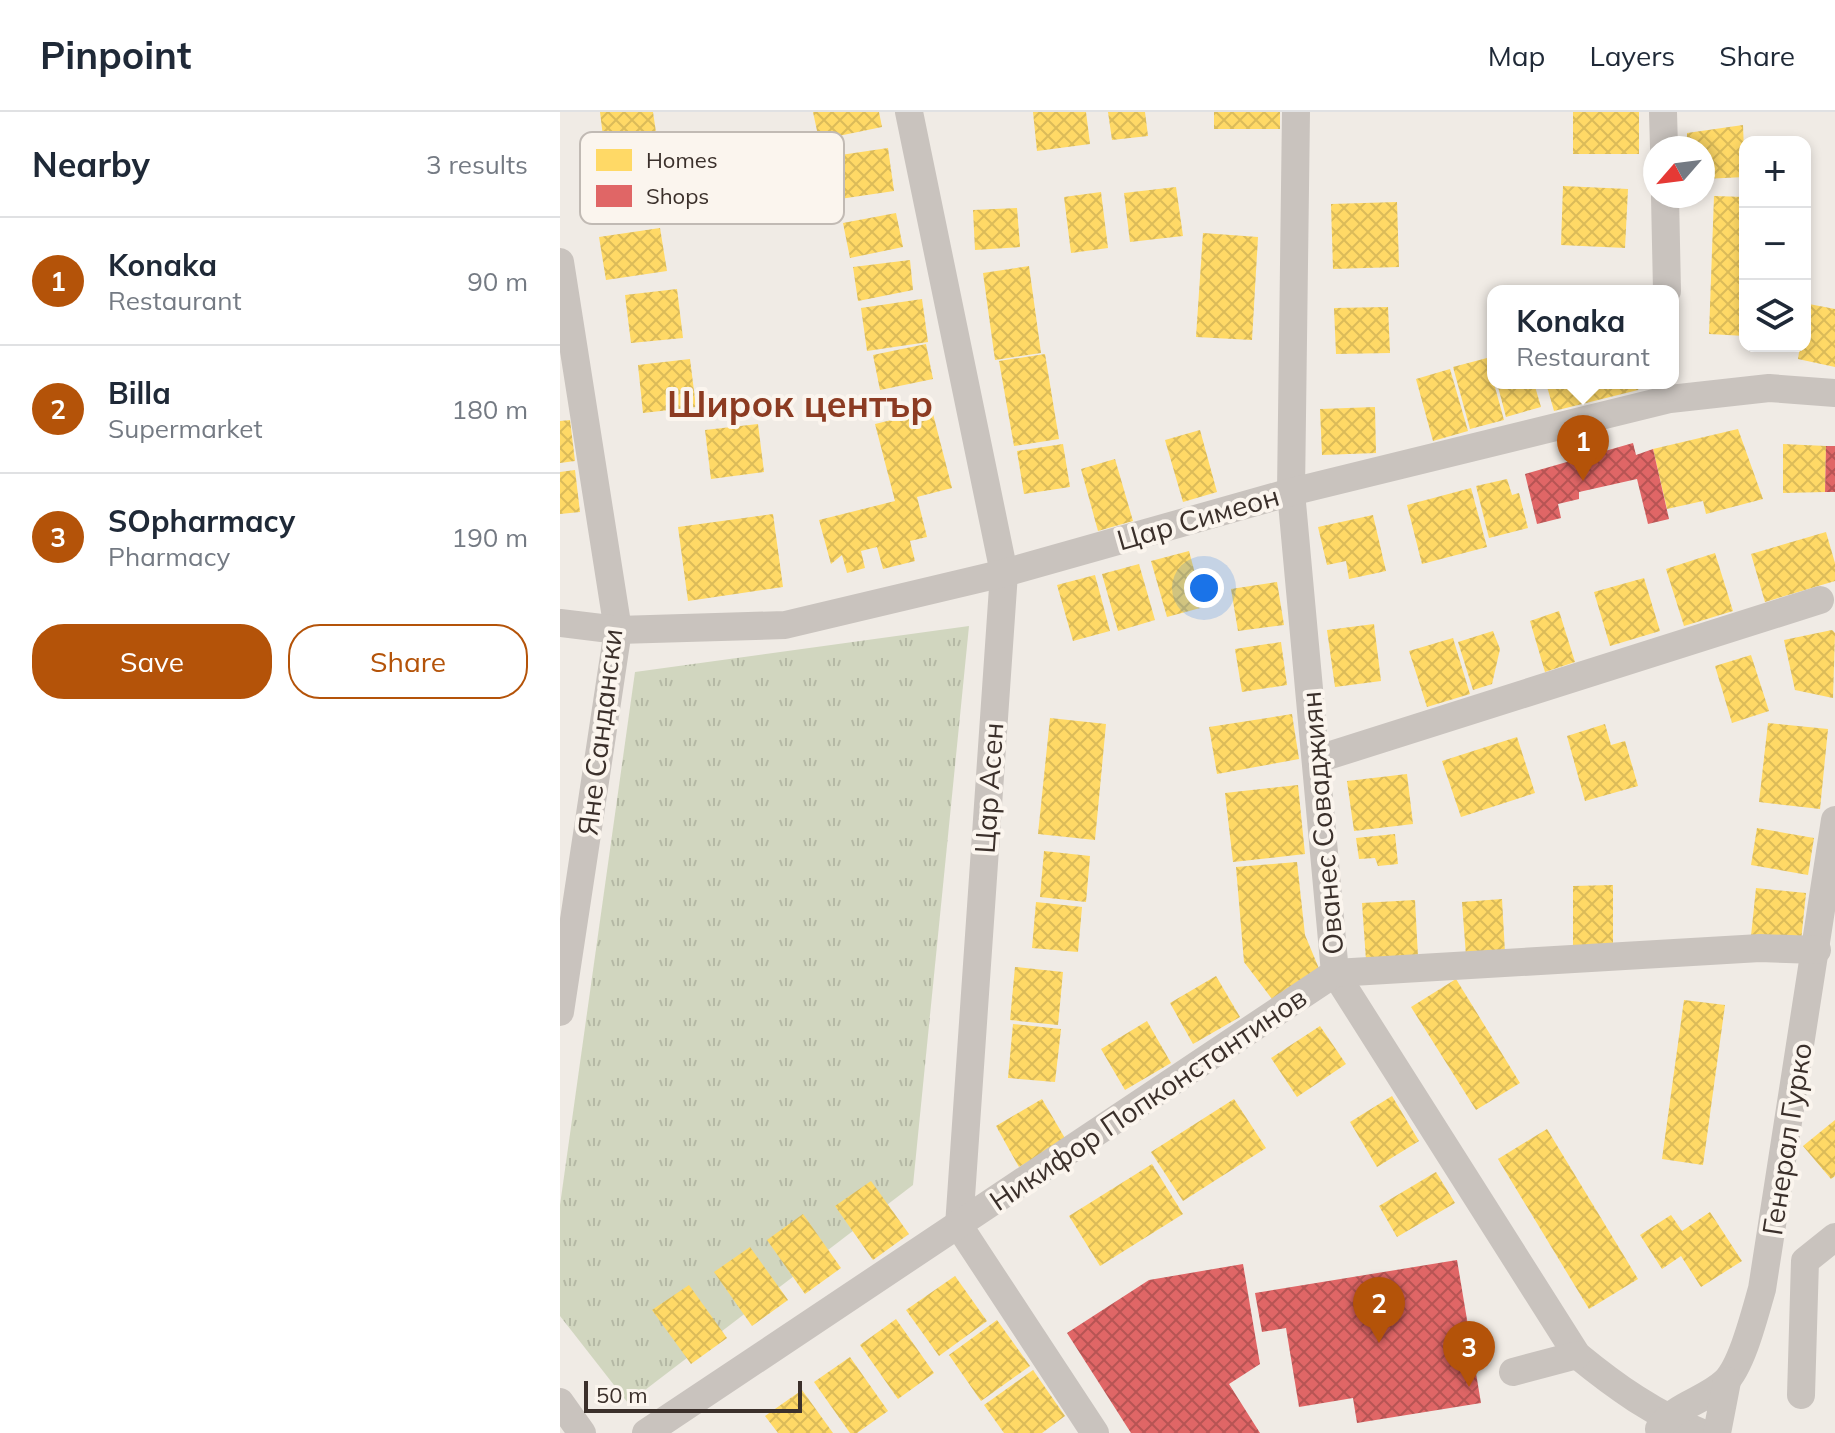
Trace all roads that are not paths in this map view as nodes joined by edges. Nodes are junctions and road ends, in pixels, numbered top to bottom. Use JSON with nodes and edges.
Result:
{"nodes":[{"id":1,"x":909,"y":112,"type":"edge"},
{"id":2,"x":1296,"y":112,"type":"edge"},
{"id":3,"x":1663,"y":112,"type":"edge"},
{"id":4,"x":1664,"y":136,"type":"edge"},
{"id":5,"x":1665,"y":208,"type":"edge"},
{"id":6,"x":560,"y":262,"type":"edge"},
{"id":7,"x":1667,"y":285,"type":"edge"},
{"id":8,"x":1670,"y":391,"type":"edge"},
{"id":9,"x":1835,"y":393,"type":"edge"},
{"id":10,"x":1291,"y":492,"type":"junction"},
{"id":11,"x":1004,"y":573,"type":"junction"},
{"id":12,"x":1820,"y":600,"type":"dead end"},
{"id":13,"x":560,"y":623,"type":"edge"},
{"id":14,"x":618,"y":630,"type":"junction"},
{"id":15,"x":1318,"y":759,"type":"junction"},
{"id":16,"x":1835,"y":820,"type":"edge"},
{"id":17,"x":1817,"y":950,"type":"junction"},
{"id":18,"x":1335,"y":973,"type":"junction"},
{"id":19,"x":560,"y":1012,"type":"edge"},
{"id":20,"x":959,"y":1226,"type":"junction"},
{"id":21,"x":1835,"y":1237,"type":"edge"},
{"id":22,"x":1577,"y":1355,"type":"junction"},
{"id":23,"x":1513,"y":1372,"type":"dead end"},
{"id":24,"x":1727,"y":1381,"type":"junction"},
{"id":25,"x":1801,"y":1395,"type":"dead end"},
{"id":26,"x":560,"y":1402,"type":"edge"},
{"id":27,"x":1661,"y":1426,"type":"edge"},
{"id":28,"x":582,"y":1433,"type":"edge"},
{"id":29,"x":646,"y":1433,"type":"edge"},
{"id":30,"x":1095,"y":1433,"type":"edge"},
{"id":31,"x":1702,"y":1433,"type":"edge"},
{"id":32,"x":1717,"y":1433,"type":"edge"}],
"edges":[{"from":1,"to":11,"type":"street","name":"Цар Асен"},
{"from":2,"to":10,"type":"street","name":"Ованес Соваджиян"},
{"from":3,"to":4,"type":"street"},
{"from":5,"to":7,"type":"street"},
{"from":6,"to":14,"type":"street","name":"Яне Сандански"},
{"from":8,"to":9,"type":"street","name":"Цар Симеон"},
{"from":8,"to":10,"type":"street","name":"Цар Симеон"},
{"from":10,"to":11,"type":"street","name":"Цар Симеон"},
{"from":10,"to":15,"type":"street","name":"Ованес Соваджиян"},
{"from":11,"to":14,"type":"street","name":"Цар Симеон"},
{"from":11,"to":20,"type":"street","name":"Цар Асен"},
{"from":12,"to":15,"type":"street"},
{"from":13,"to":14,"type":"street","name":"Цар Симеон"},
{"from":14,"to":19,"type":"street","name":"Яне Сандански"},
{"from":15,"to":18,"type":"street","name":"Ованес Соваджиян"},
{"from":16,"to":17,"type":"street","name":"Генерал Гурко"},
{"from":17,"to":18,"type":"street","name":"Никифор Попконстантинов"},
{"from":17,"to":24,"type":"street","name":"Генерал Гурко"},
{"from":18,"to":20,"type":"street","name":"Никифор Попконстантинов"},
{"from":18,"to":22,"type":"street","name":"Ованес Соваджиян"},
{"from":20,"to":29,"type":"street","name":"Никифор Попконстантинов"},
{"from":20,"to":30,"type":"street"},
{"from":21,"to":25,"type":"street"},
{"from":22,"to":23,"type":"street"},
{"from":22,"to":27,"type":"street","name":"Ованес Соваджиян"},
{"from":24,"to":27,"type":"street"},
{"from":24,"to":32,"type":"street","name":"Генерал Гурко"},
{"from":26,"to":28,"type":"street"},
{"from":27,"to":31,"type":"street","name":"Ованес Соваджиян"}]}
